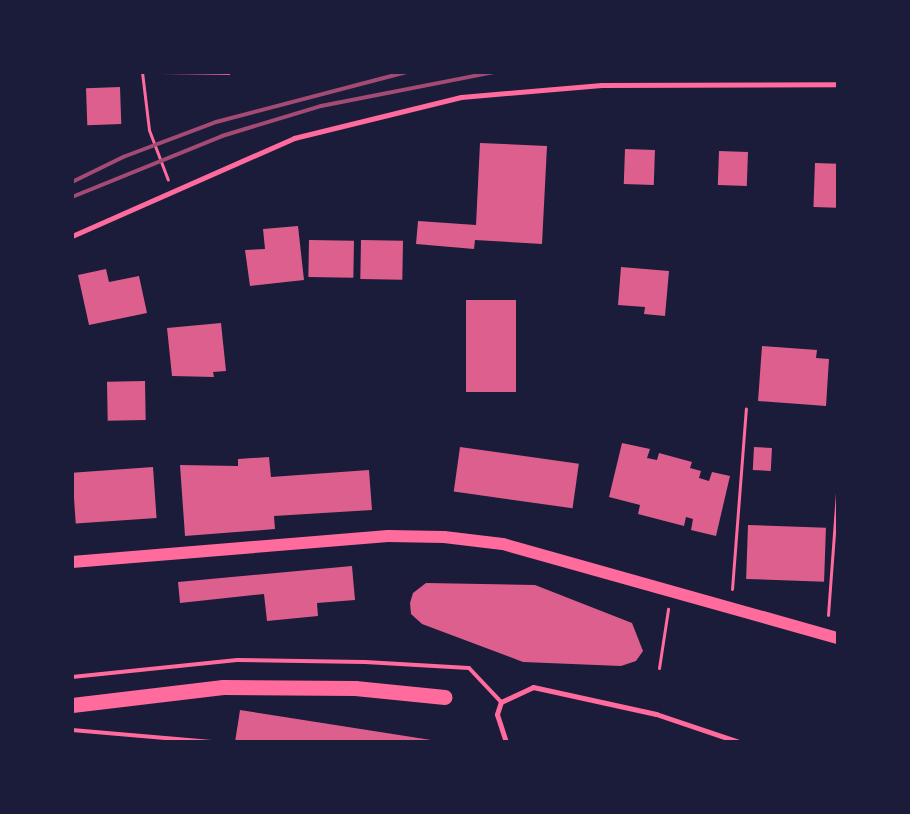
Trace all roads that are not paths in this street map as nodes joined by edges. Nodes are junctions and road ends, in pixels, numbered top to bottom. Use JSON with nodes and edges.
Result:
{"nodes":[{"id":1,"x":838,"y":84,"type":"edge"},
{"id":2,"x":72,"y":236,"type":"edge"},
{"id":3,"x":72,"y":562,"type":"edge"},
{"id":4,"x":838,"y":638,"type":"edge"},
{"id":5,"x":72,"y":677,"type":"edge"},
{"id":6,"x":445,"y":697,"type":"dead end"},
{"id":7,"x":501,"y":702,"type":"junction"},
{"id":8,"x":72,"y":705,"type":"edge"},
{"id":9,"x":72,"y":730,"type":"edge"},
{"id":10,"x":211,"y":742,"type":"edge"},
{"id":11,"x":506,"y":742,"type":"edge"},
{"id":12,"x":739,"y":742,"type":"edge"}],
"edges":[{"from":1,"to":2,"type":"street"},
{"from":3,"to":4,"type":"main road"},
{"from":5,"to":7,"type":"lane"},
{"from":6,"to":8,"type":"highway"},
{"from":7,"to":11,"type":"street"},
{"from":7,"to":12,"type":"street"},
{"from":9,"to":10,"type":"lane"}]}
